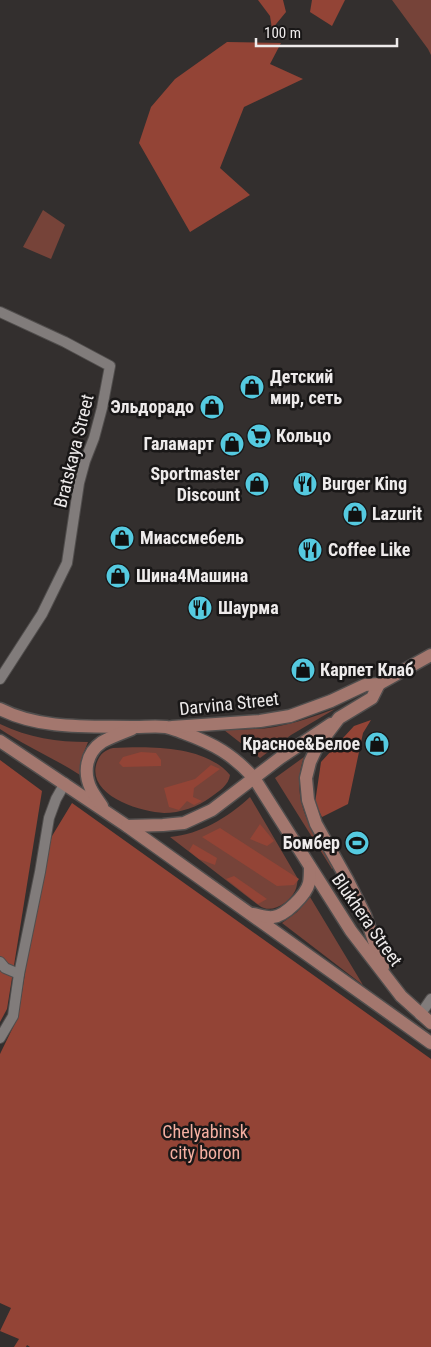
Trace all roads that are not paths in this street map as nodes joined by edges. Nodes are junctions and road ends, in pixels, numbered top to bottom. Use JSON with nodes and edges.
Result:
{"nodes":[{"id":1,"x":0,"y":312,"type":"edge"},
{"id":2,"x":431,"y":655,"type":"edge"},
{"id":3,"x":0,"y":679,"type":"edge"},
{"id":4,"x":379,"y":684,"type":"junction"},
{"id":5,"x":0,"y":710,"type":"edge"},
{"id":6,"x":339,"y":718,"type":"junction"},
{"id":7,"x":136,"y":727,"type":"junction"},
{"id":8,"x":167,"y":727,"type":"junction"},
{"id":9,"x":0,"y":741,"type":"edge"},
{"id":10,"x":254,"y":778,"type":"junction"},
{"id":11,"x":65,"y":784,"type":"junction"},
{"id":12,"x":105,"y":811,"type":"junction"},
{"id":13,"x":127,"y":826,"type":"junction"},
{"id":14,"x":310,"y":867,"type":"junction"},
{"id":15,"x":251,"y":913,"type":"junction"},
{"id":16,"x":0,"y":962,"type":"edge"},
{"id":17,"x":19,"y":974,"type":"junction"},
{"id":18,"x":388,"y":980,"type":"junction"},
{"id":19,"x":431,"y":999,"type":"edge"},
{"id":20,"x":420,"y":1015,"type":"junction"},
{"id":21,"x":431,"y":1023,"type":"edge"},
{"id":22,"x":0,"y":1038,"type":"edge"},
{"id":23,"x":431,"y":1043,"type":"edge"}],
"edges":[{"from":1,"to":3,"type":"street","name":"Bratskaya Street"},
{"from":2,"to":4,"type":"main road","name":"Darvina Street"},
{"from":4,"to":6,"type":"main road","name":"Darvina Street"},
{"from":4,"to":8,"type":"main road","name":"Darvina Street"},
{"from":5,"to":7,"type":"main road","name":"Blukhera Street"},
{"from":6,"to":10,"type":"main road"},
{"from":6,"to":18,"type":"main road","name":"Darvina Street"},
{"from":7,"to":8,"type":"main road","name":"Blukhera Street"},
{"from":7,"to":12,"type":"main road"},
{"from":8,"to":10,"type":"main road","name":"Blukhera Street"},
{"from":9,"to":11,"type":"main road"},
{"from":10,"to":13,"type":"main road"},
{"from":10,"to":14,"type":"main road","name":"Blukhera Street"},
{"from":11,"to":12,"type":"main road"},
{"from":11,"to":17,"type":"street"},
{"from":12,"to":13,"type":"main road"},
{"from":13,"to":15,"type":"main road"},
{"from":14,"to":15,"type":"main road"},
{"from":14,"to":18,"type":"main road","name":"Blukhera Street"},
{"from":15,"to":23,"type":"main road"},
{"from":16,"to":17,"type":"street"},
{"from":17,"to":22,"type":"street"},
{"from":18,"to":20,"type":"main road","name":"Blukhera Street"},
{"from":19,"to":20,"type":"street"},
{"from":20,"to":21,"type":"main road","name":"Blukhera Street"}]}
